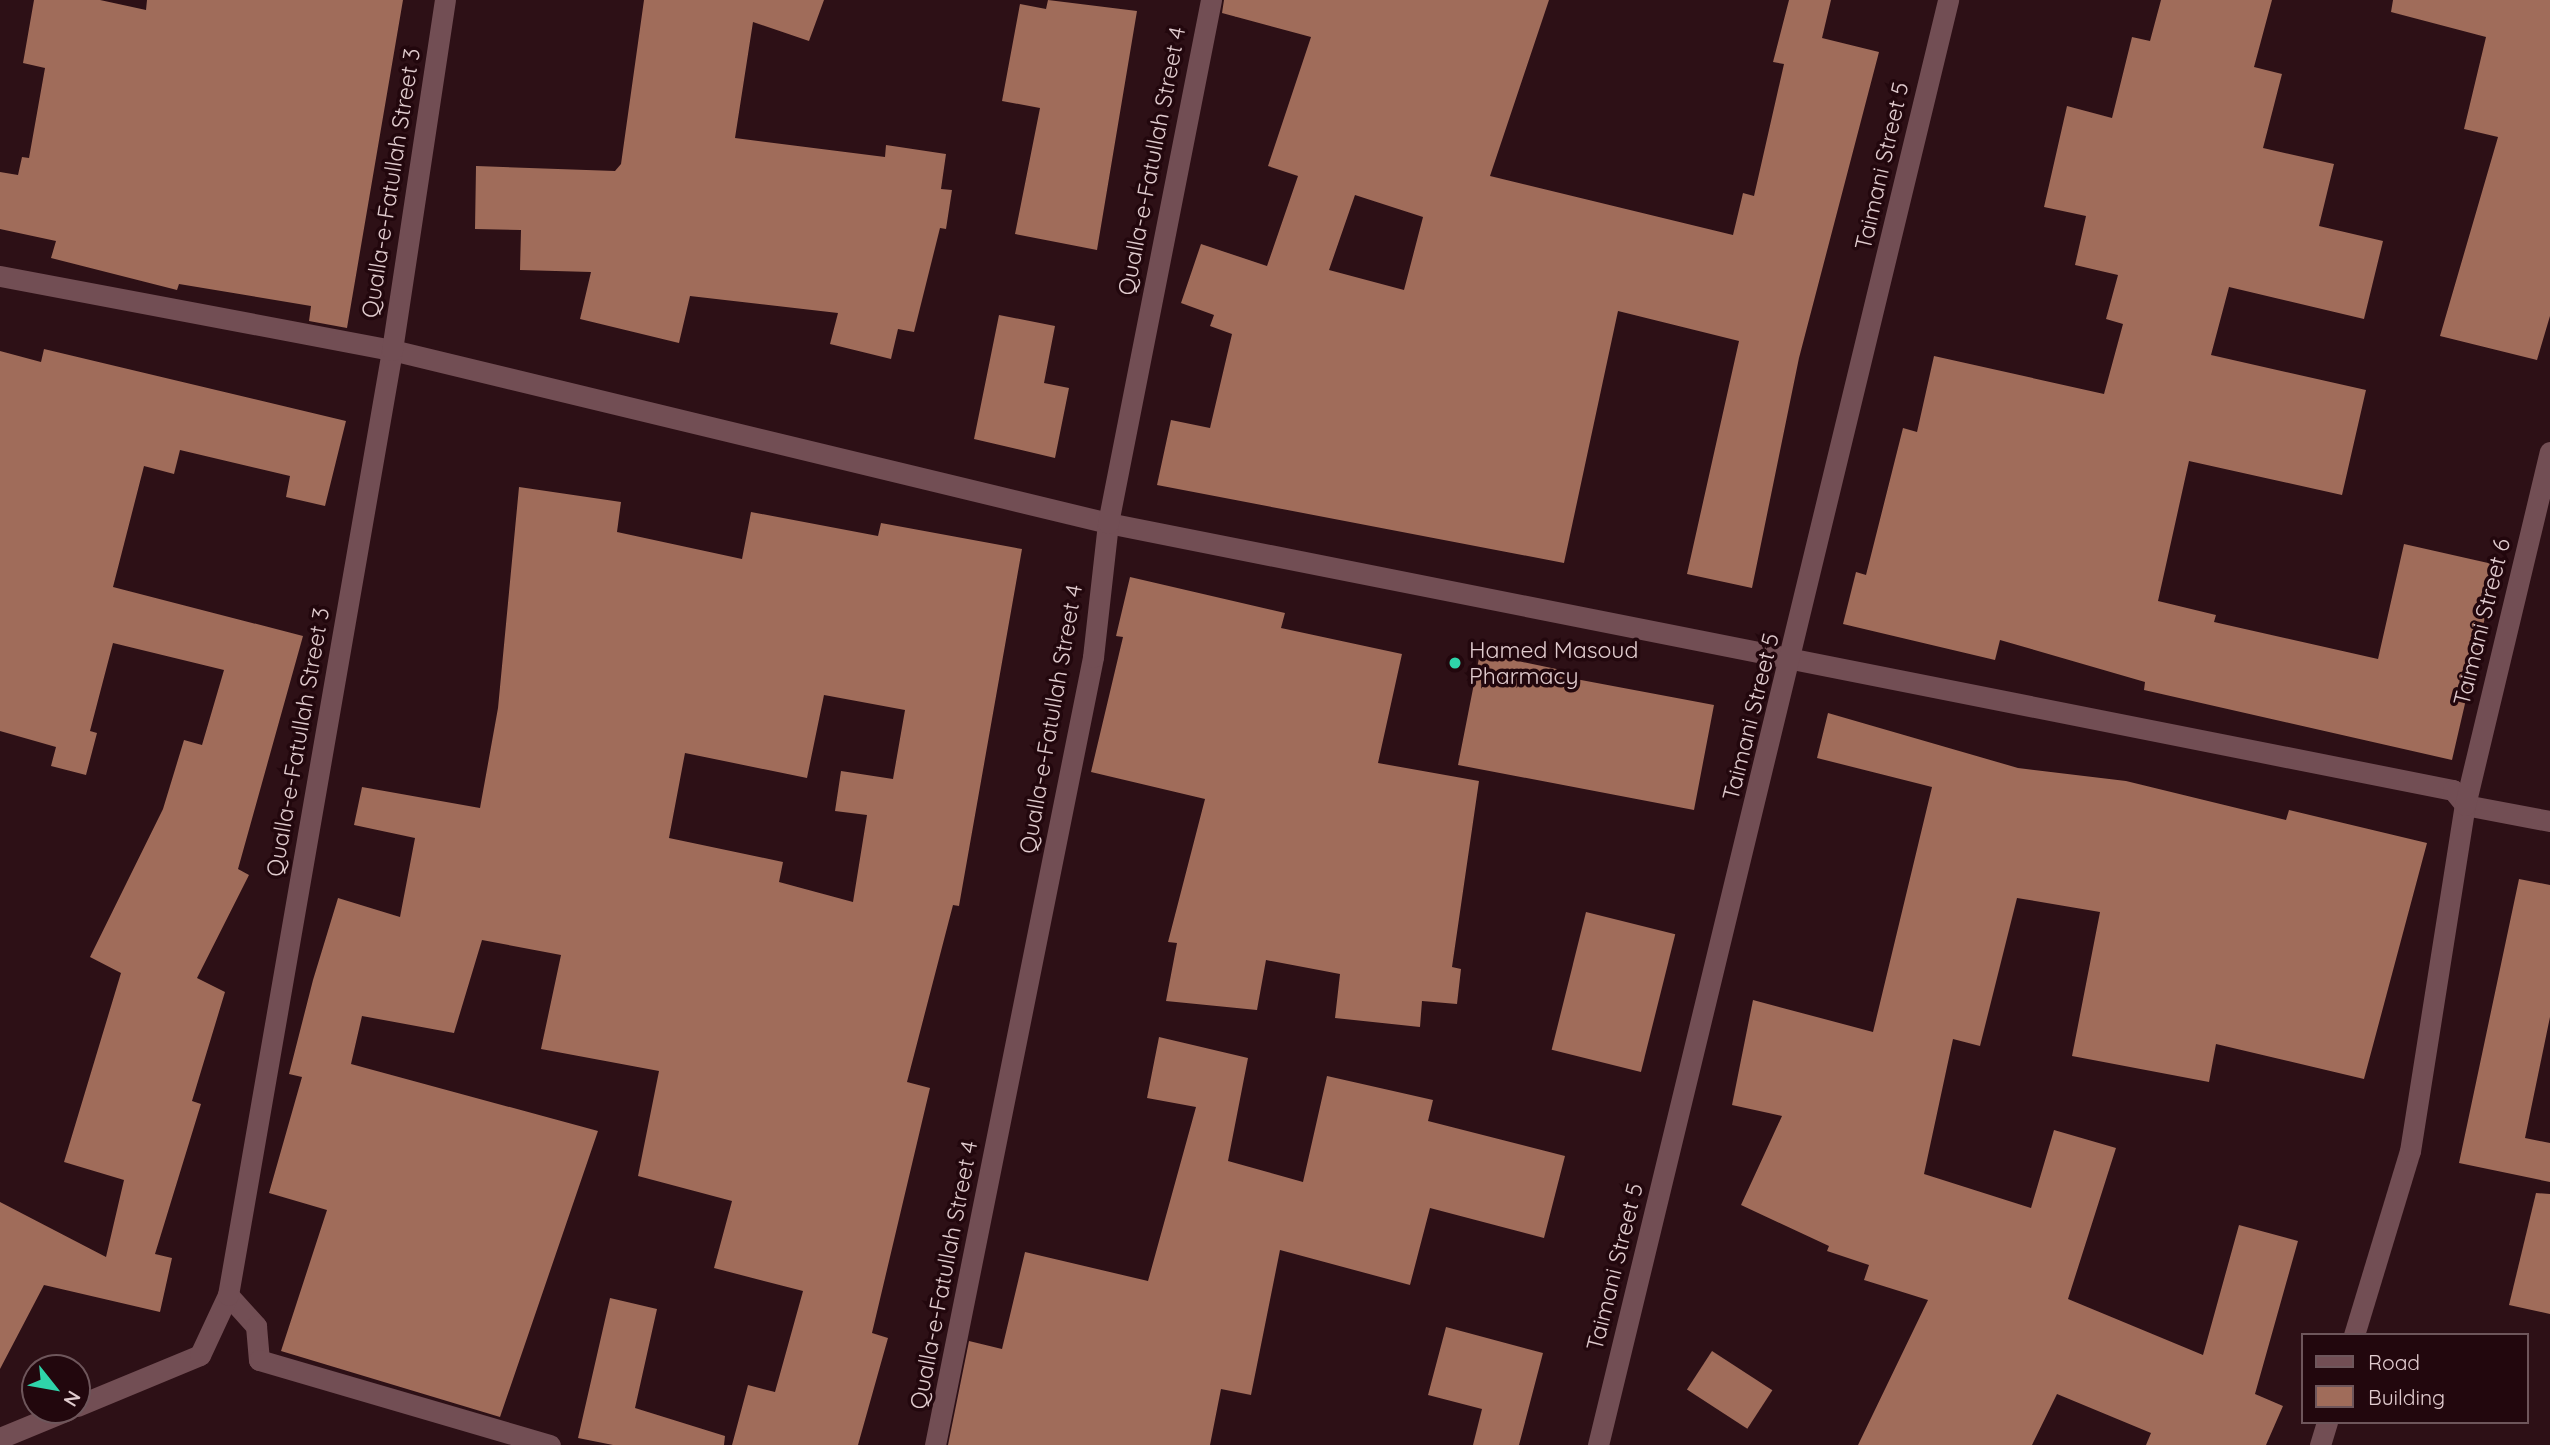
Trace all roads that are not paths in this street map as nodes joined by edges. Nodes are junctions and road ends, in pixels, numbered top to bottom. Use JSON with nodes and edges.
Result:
{"nodes":[{"id":1,"x":445,"y":0,"type":"edge"},
{"id":2,"x":1211,"y":0,"type":"edge"},
{"id":3,"x":1948,"y":0,"type":"edge"},
{"id":4,"x":0,"y":276,"type":"edge"},
{"id":5,"x":392,"y":350,"type":"junction"},
{"id":6,"x":2550,"y":452,"type":"edge"},
{"id":7,"x":1108,"y":523,"type":"junction"},
{"id":8,"x":1792,"y":659,"type":"junction"},
{"id":9,"x":2465,"y":805,"type":"junction"},
{"id":10,"x":2550,"y":821,"type":"edge"},
{"id":11,"x":228,"y":1295,"type":"junction"},
{"id":12,"x":2355,"y":1333,"type":"edge"},
{"id":13,"x":91,"y":1400,"type":"edge"},
{"id":14,"x":34,"y":1424,"type":"edge"},
{"id":15,"x":2326,"y":1424,"type":"edge"},
{"id":16,"x":0,"y":1438,"type":"edge"},
{"id":17,"x":550,"y":1445,"type":"edge"},
{"id":18,"x":935,"y":1445,"type":"edge"},
{"id":19,"x":1598,"y":1445,"type":"edge"},
{"id":20,"x":2320,"y":1445,"type":"edge"}],
"edges":[{"from":1,"to":5,"type":"street","name":"Qualla-e-Fatullah Street 3"},
{"from":2,"to":7,"type":"street","name":"Qualla-e-Fatullah Street 4"},
{"from":3,"to":8,"type":"street","name":"Taimani Street 5"},
{"from":4,"to":5,"type":"street"},
{"from":5,"to":7,"type":"street"},
{"from":5,"to":11,"type":"street","name":"Qualla-e-Fatullah Street 3"},
{"from":6,"to":9,"type":"street","name":"Taimani Street 6"},
{"from":7,"to":8,"type":"street"},
{"from":7,"to":18,"type":"street","name":"Qualla-e-Fatullah Street 4"},
{"from":8,"to":9,"type":"street"},
{"from":8,"to":19,"type":"street","name":"Taimani Street 5"},
{"from":9,"to":10,"type":"street"},
{"from":9,"to":12,"type":"street","name":"Taimani Street 6"},
{"from":11,"to":13,"type":"street","name":"Qualla-e-Fatullah Street 3"},
{"from":11,"to":17,"type":"street"},
{"from":14,"to":16,"type":"street"},
{"from":15,"to":20,"type":"street"}]}
